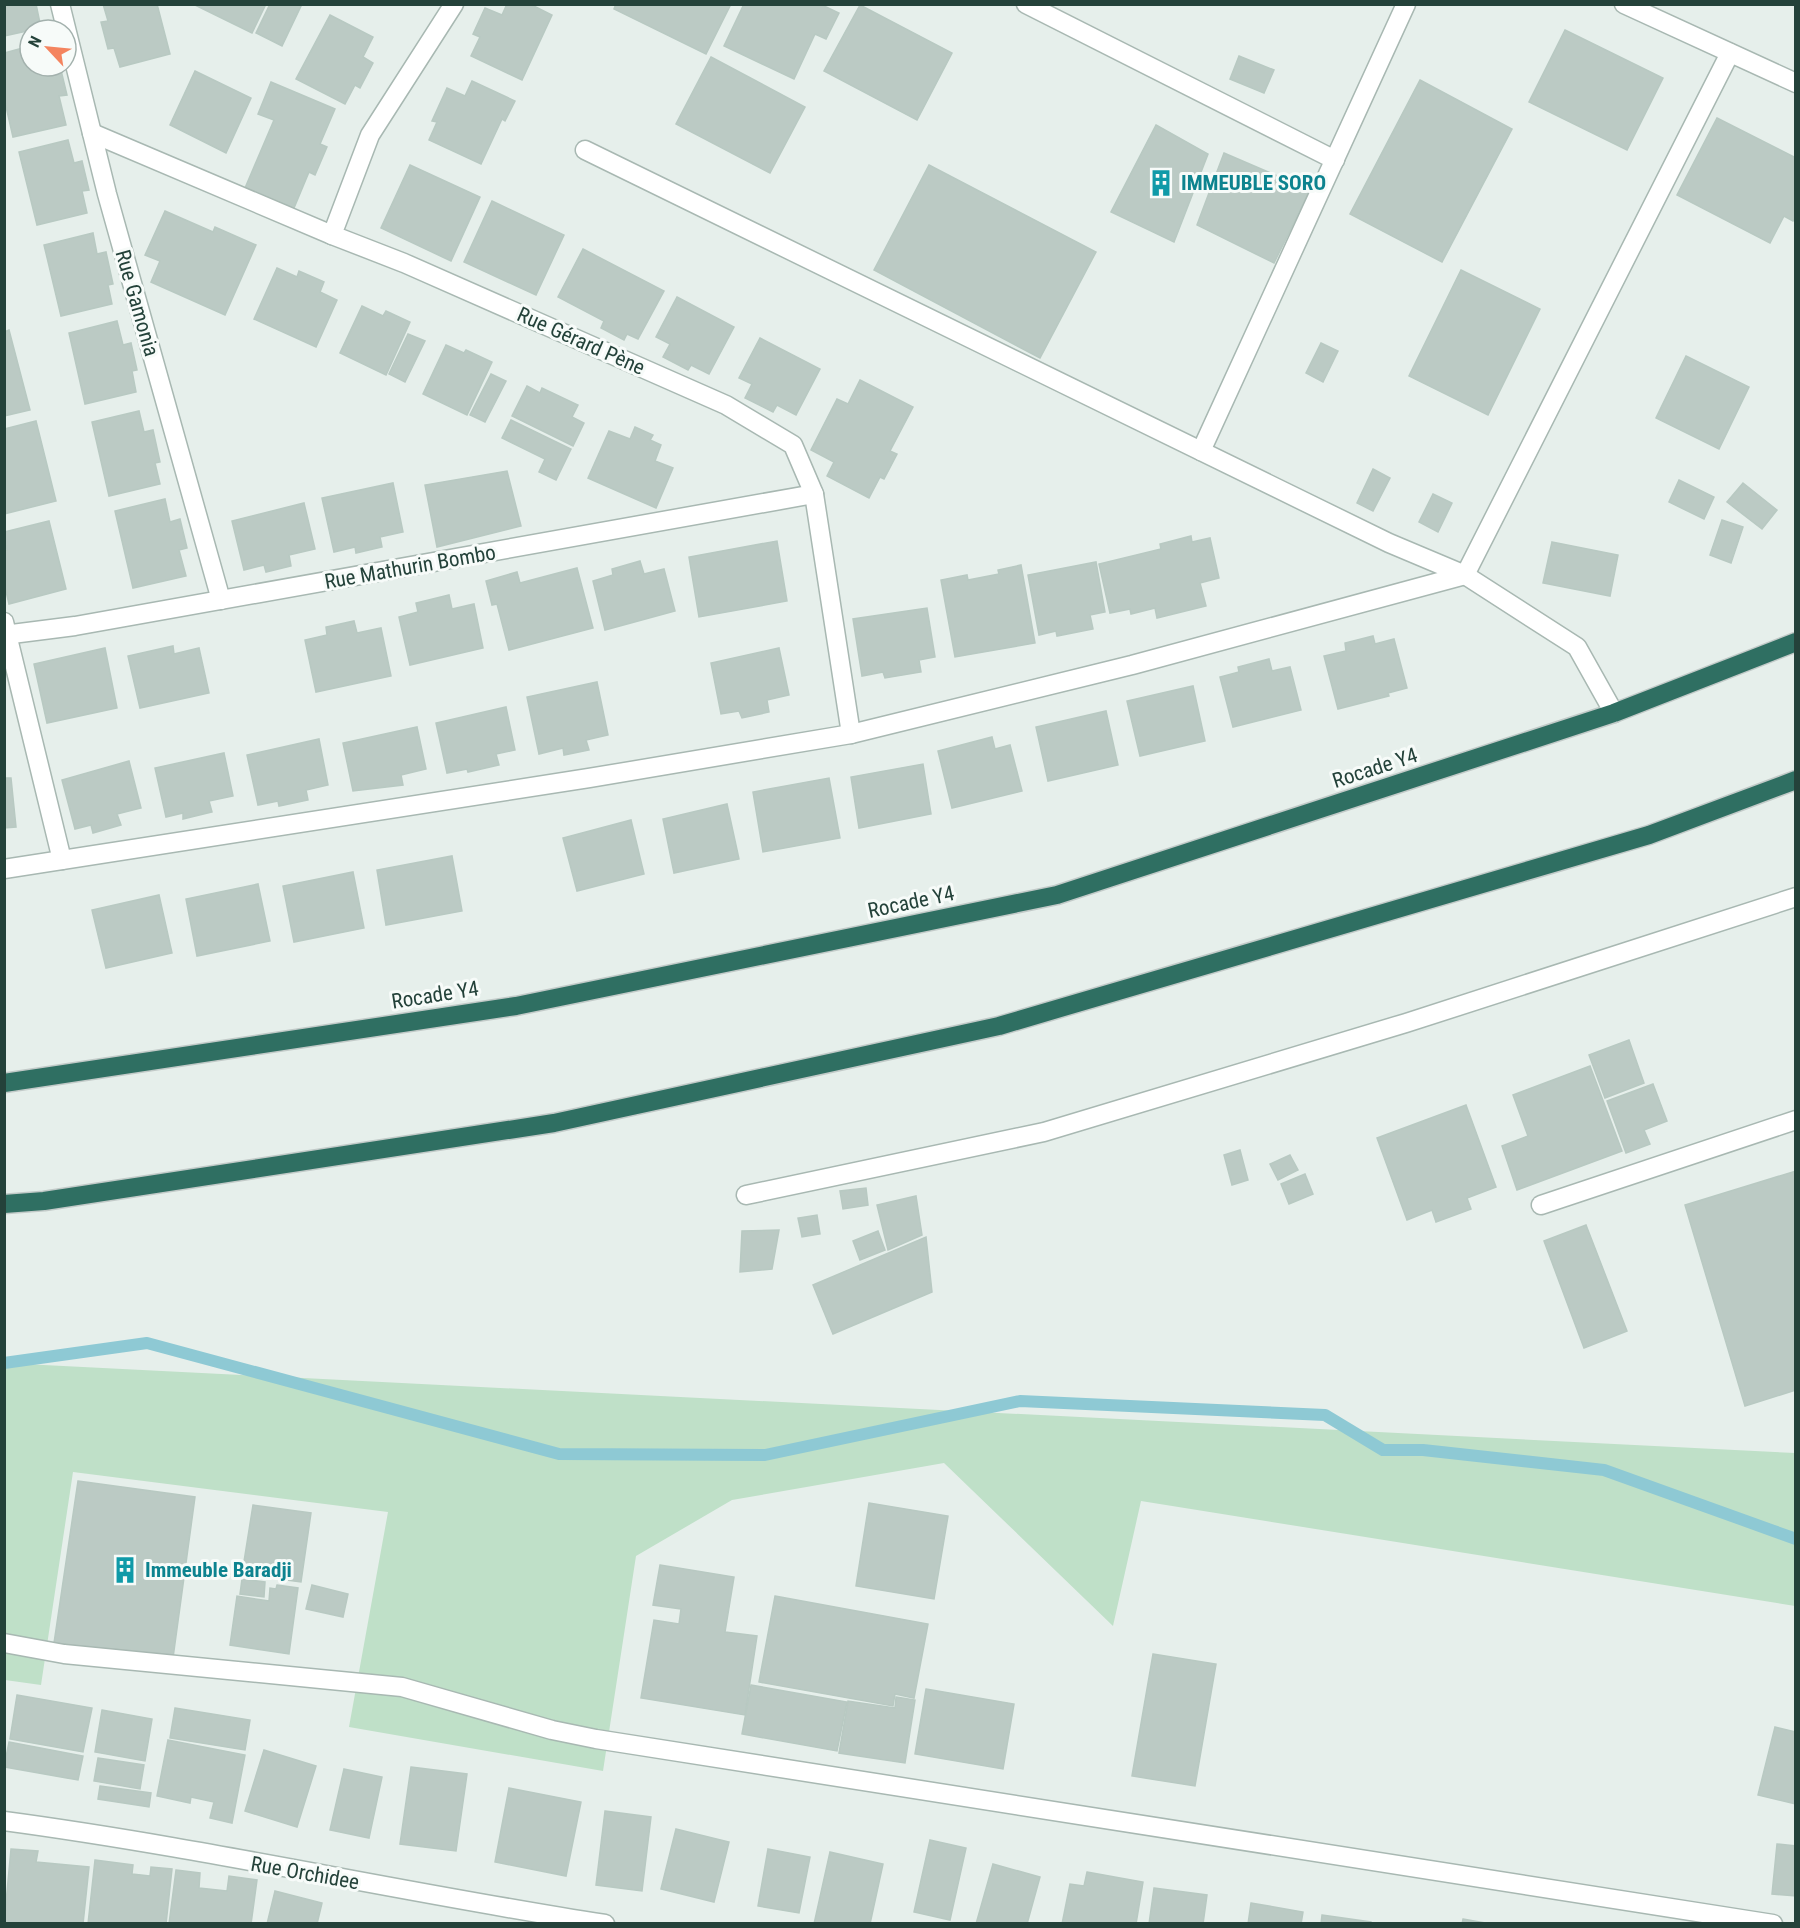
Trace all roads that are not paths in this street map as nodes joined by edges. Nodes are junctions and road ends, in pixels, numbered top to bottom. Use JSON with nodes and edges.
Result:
{"nodes":[{"id":1,"x":60,"y":4,"type":"edge"},
{"id":2,"x":454,"y":4,"type":"edge"},
{"id":3,"x":1026,"y":4,"type":"edge"},
{"id":4,"x":1406,"y":4,"type":"edge"},
{"id":5,"x":1624,"y":4,"type":"edge"},
{"id":6,"x":1730,"y":53,"type":"junction"},
{"id":7,"x":1796,"y":83,"type":"edge"},
{"id":8,"x":92,"y":133,"type":"junction"},
{"id":9,"x":585,"y":150,"type":"dead end"},
{"id":10,"x":1335,"y":160,"type":"junction"},
{"id":11,"x":332,"y":235,"type":"junction"},
{"id":12,"x":1201,"y":451,"type":"junction"},
{"id":13,"x":814,"y":494,"type":"junction"},
{"id":14,"x":1465,"y":575,"type":"junction"},
{"id":15,"x":221,"y":600,"type":"junction"},
{"id":16,"x":6,"y":631,"type":"edge"},
{"id":17,"x":1796,"y":642,"type":"edge"},
{"id":18,"x":1614,"y":713,"type":"junction"},
{"id":19,"x":850,"y":734,"type":"junction"},
{"id":20,"x":1796,"y":780,"type":"edge"},
{"id":21,"x":62,"y":860,"type":"junction"},
{"id":22,"x":4,"y":869,"type":"edge"},
{"id":23,"x":1796,"y":897,"type":"edge"},
{"id":24,"x":4,"y":1083,"type":"edge"},
{"id":25,"x":1796,"y":1120,"type":"edge"},
{"id":26,"x":746,"y":1195,"type":"dead end"},
{"id":27,"x":4,"y":1204,"type":"edge"},
{"id":28,"x":1541,"y":1205,"type":"dead end"},
{"id":29,"x":4,"y":1643,"type":"edge"},
{"id":30,"x":4,"y":1821,"type":"edge"},
{"id":31,"x":520,"y":1917,"type":"edge"},
{"id":32,"x":605,"y":1923,"type":"edge"},
{"id":33,"x":1773,"y":1923,"type":"edge"}],
"edges":[{"from":1,"to":8,"type":"street","name":"Rue Gamonia"},
{"from":2,"to":11,"type":"street"},
{"from":3,"to":10,"type":"street"},
{"from":4,"to":10,"type":"street"},
{"from":5,"to":6,"type":"street"},
{"from":6,"to":7,"type":"street"},
{"from":6,"to":14,"type":"street"},
{"from":8,"to":11,"type":"street","name":"Rue Gérard Pène"},
{"from":8,"to":15,"type":"street","name":"Rue Gamonia"},
{"from":9,"to":12,"type":"street"},
{"from":10,"to":12,"type":"street"},
{"from":11,"to":13,"type":"street","name":"Rue Gérard Pène"},
{"from":12,"to":14,"type":"street"},
{"from":13,"to":15,"type":"street","name":"Rue Mathurin Bombo"},
{"from":13,"to":19,"type":"street","name":"Rue Gérard Pène"},
{"from":14,"to":18,"type":"street"},
{"from":14,"to":19,"type":"street"},
{"from":15,"to":16,"type":"street","name":"Rue Mathurin Bombo"},
{"from":16,"to":21,"type":"street"},
{"from":17,"to":18,"type":"highway","name":"Rocade Y4"},
{"from":18,"to":24,"type":"highway","name":"Rocade Y4"},
{"from":19,"to":21,"type":"street"},
{"from":20,"to":27,"type":"highway"},
{"from":21,"to":22,"type":"street"},
{"from":23,"to":26,"type":"street"},
{"from":25,"to":28,"type":"street"},
{"from":29,"to":33,"type":"street"},
{"from":30,"to":31,"type":"street","name":"Rue Orchidee"},
{"from":31,"to":32,"type":"street","name":"Rue Orchidee"}]}
